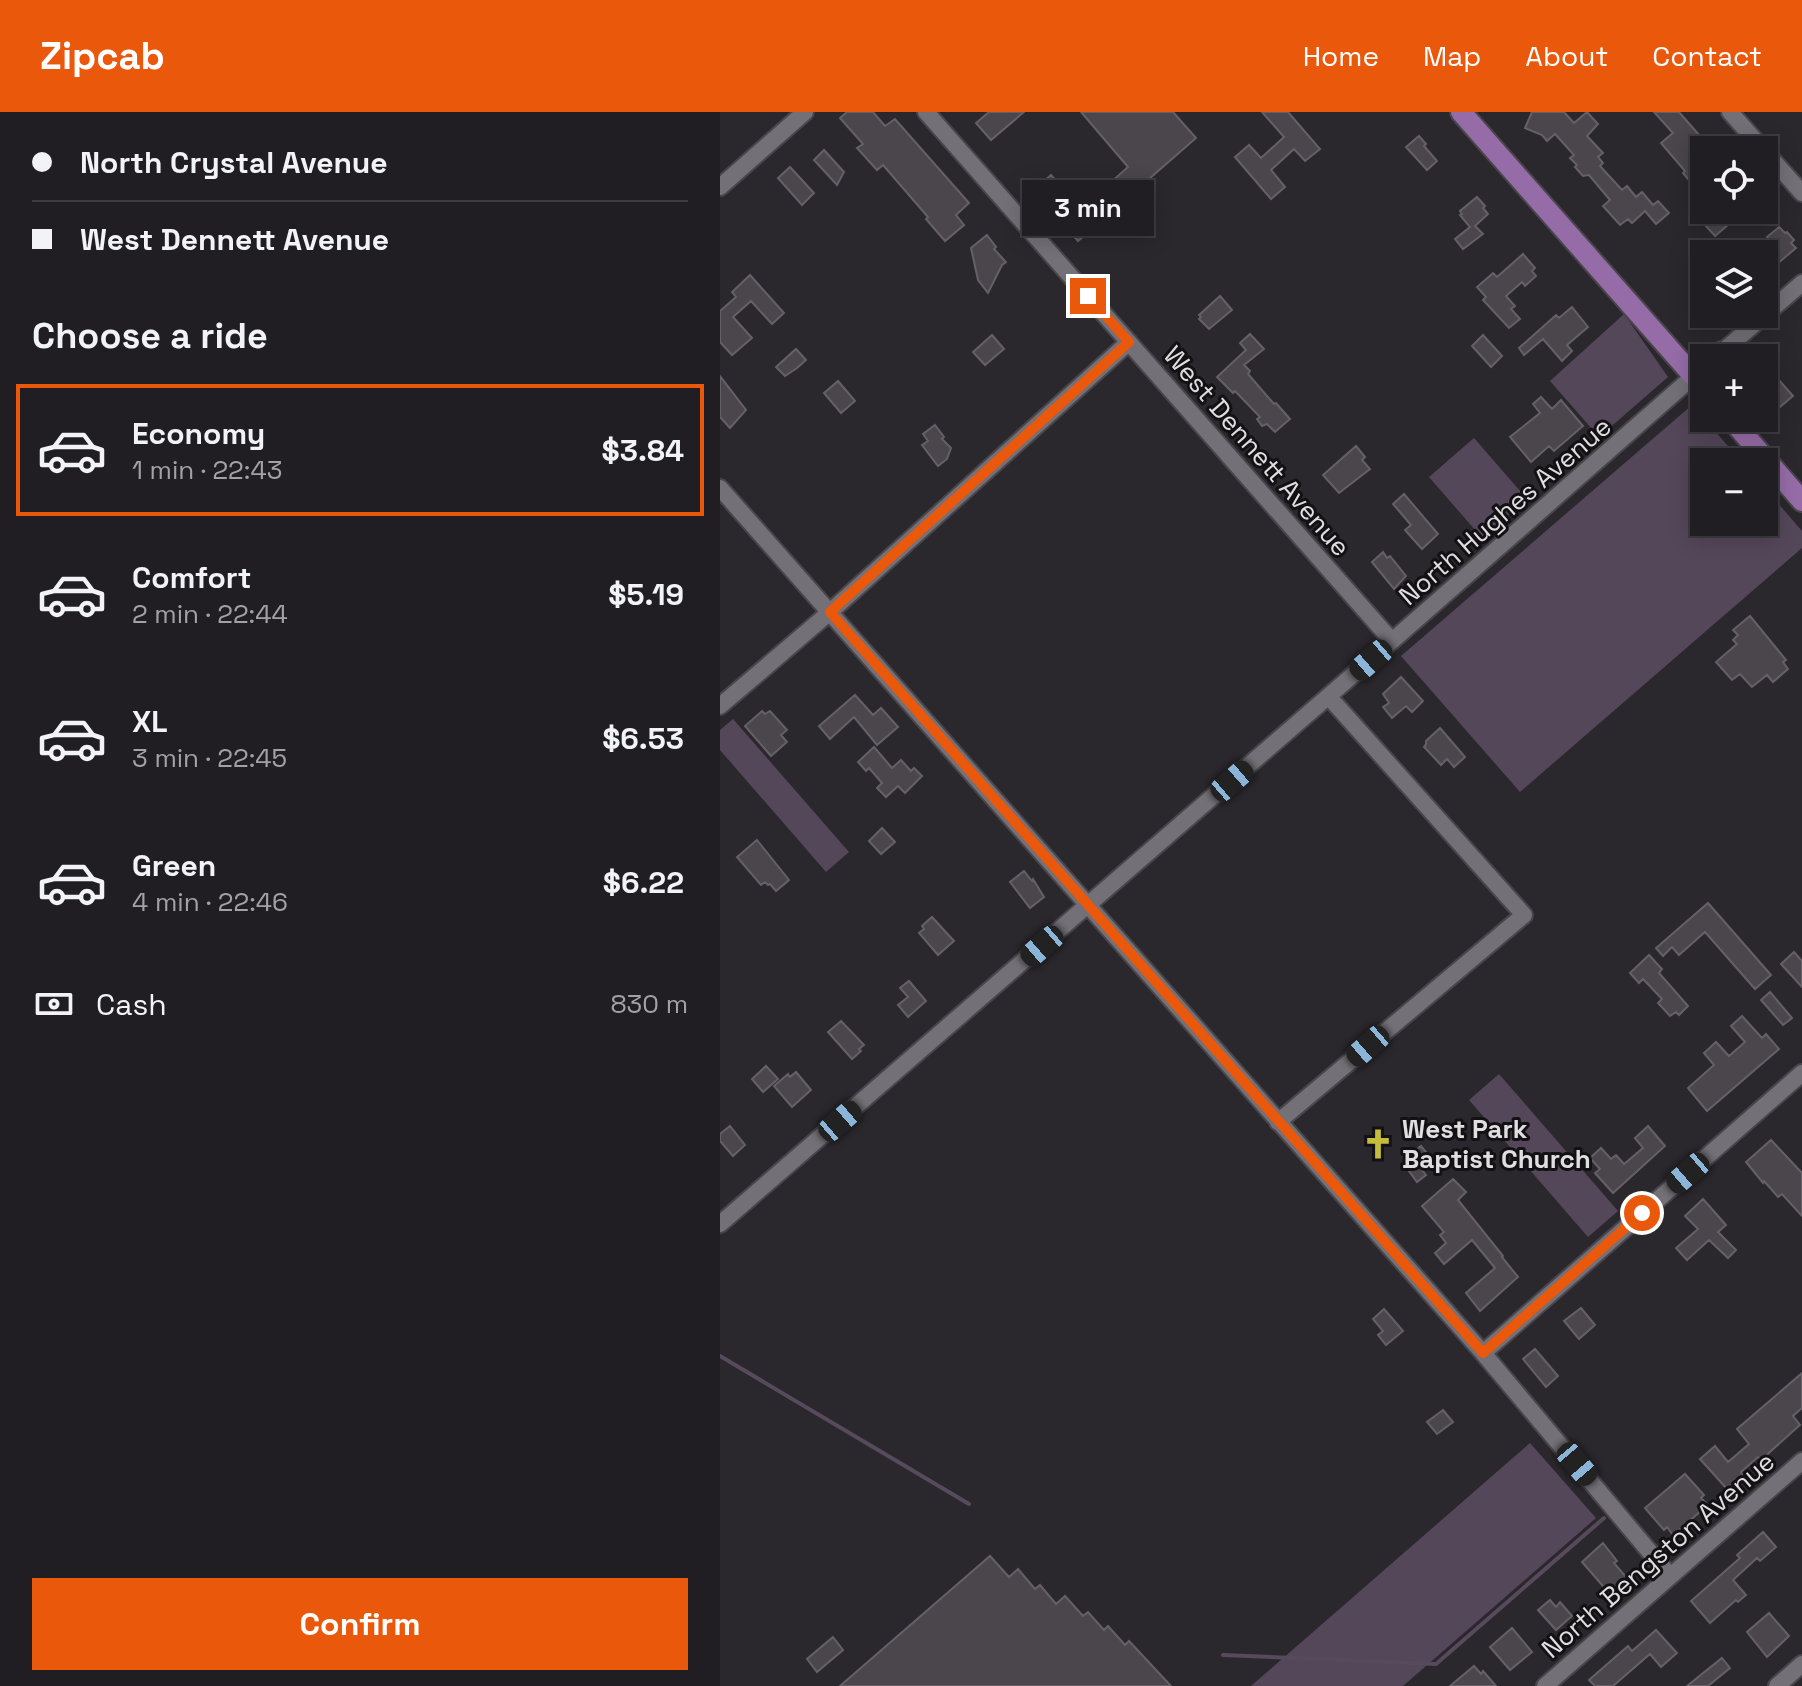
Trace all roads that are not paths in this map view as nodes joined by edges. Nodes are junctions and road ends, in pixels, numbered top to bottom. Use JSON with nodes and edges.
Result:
{"nodes":[{"id":1,"x":805,"y":112,"type":"edge"},
{"id":2,"x":926,"y":112,"type":"edge"},
{"id":3,"x":1461,"y":112,"type":"edge"},
{"id":4,"x":1730,"y":112,"type":"edge"},
{"id":5,"x":720,"y":187,"type":"edge"},
{"id":6,"x":1802,"y":193,"type":"edge"},
{"id":7,"x":1802,"y":283,"type":"edge"},
{"id":8,"x":1129,"y":342,"type":"junction"},
{"id":9,"x":1733,"y":344,"type":"edge"},
{"id":10,"x":1690,"y":365,"type":"edge"},
{"id":11,"x":1690,"y":386,"type":"edge"},
{"id":12,"x":1743,"y":432,"type":"edge"},
{"id":13,"x":720,"y":488,"type":"edge"},
{"id":14,"x":1802,"y":501,"type":"edge"},
{"id":15,"x":830,"y":612,"type":"junction"},
{"id":16,"x":1392,"y":641,"type":"junction"},
{"id":17,"x":1329,"y":697,"type":"junction"},
{"id":18,"x":720,"y":706,"type":"edge"},
{"id":19,"x":1088,"y":906,"type":"junction"},
{"id":20,"x":1802,"y":1073,"type":"edge"},
{"id":21,"x":1278,"y":1122,"type":"junction"},
{"id":22,"x":720,"y":1224,"type":"edge"},
{"id":23,"x":1483,"y":1353,"type":"junction"},
{"id":24,"x":1802,"y":1461,"type":"edge"},
{"id":25,"x":1670,"y":1576,"type":"junction"},
{"id":26,"x":1802,"y":1664,"type":"edge"},
{"id":27,"x":1545,"y":1686,"type":"edge"},
{"id":28,"x":1777,"y":1686,"type":"edge"}],
"edges":[{"from":1,"to":5,"type":"street"},
{"from":2,"to":8,"type":"street","name":"West Dennett Avenue"},
{"from":3,"to":10,"type":"main road"},
{"from":4,"to":6,"type":"street"},
{"from":7,"to":9,"type":"street"},
{"from":8,"to":15,"type":"street"},
{"from":8,"to":16,"type":"street","name":"West Dennett Avenue"},
{"from":11,"to":16,"type":"street","name":"North Hughes Avenue"},
{"from":12,"to":14,"type":"main road"},
{"from":13,"to":15,"type":"street"},
{"from":15,"to":18,"type":"street"},
{"from":15,"to":19,"type":"street"},
{"from":16,"to":17,"type":"street","name":"North Hughes Avenue"},
{"from":17,"to":19,"type":"street","name":"North Hughes Avenue"},
{"from":17,"to":21,"type":"street"},
{"from":19,"to":21,"type":"street"},
{"from":19,"to":22,"type":"street","name":"North Hughes Avenue"},
{"from":20,"to":23,"type":"street"},
{"from":21,"to":23,"type":"street"},
{"from":23,"to":25,"type":"street"},
{"from":24,"to":25,"type":"street","name":"North Bengston Avenue"},
{"from":25,"to":27,"type":"street","name":"North Bengston Avenue"},
{"from":26,"to":28,"type":"street"}]}
